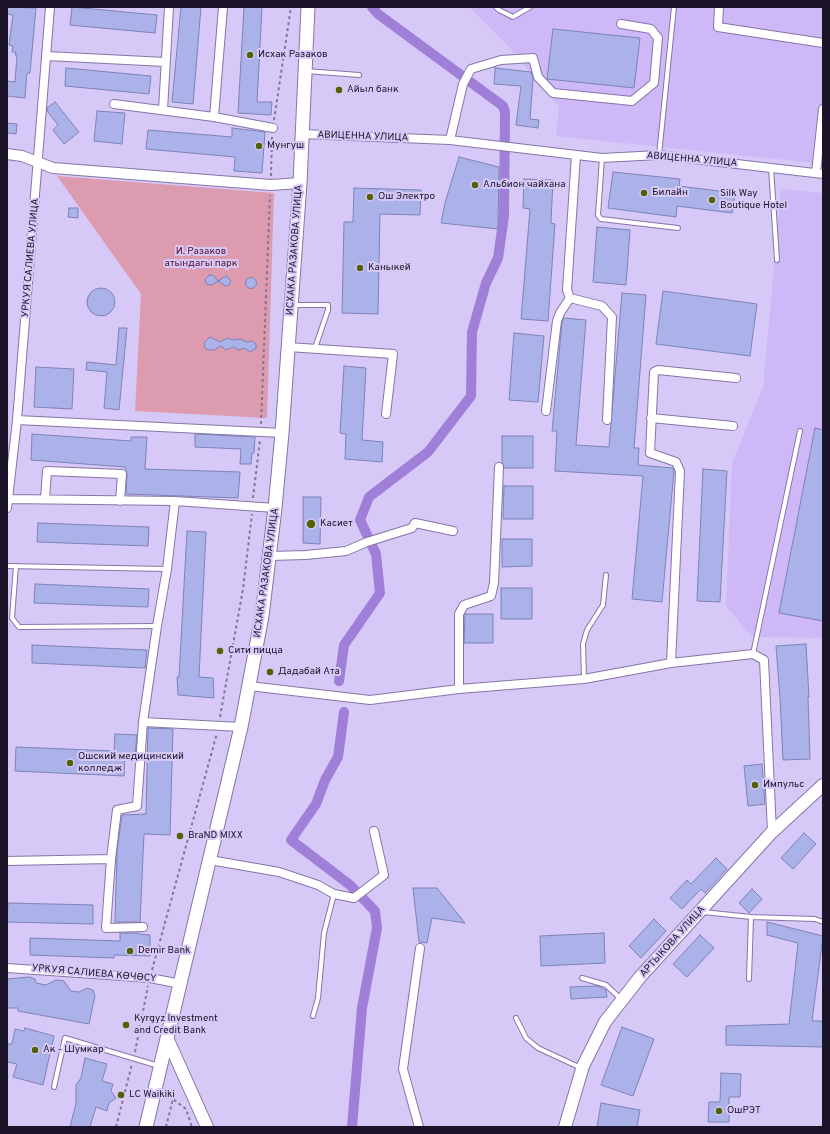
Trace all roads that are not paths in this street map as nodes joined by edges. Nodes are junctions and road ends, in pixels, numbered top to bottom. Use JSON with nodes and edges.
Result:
{"nodes":[{"id":1,"x":50,"y":7,"type":"edge"},
{"id":2,"x":169,"y":7,"type":"edge"},
{"id":3,"x":223,"y":7,"type":"edge"},
{"id":4,"x":308,"y":7,"type":"edge"},
{"id":5,"x":496,"y":7,"type":"edge"},
{"id":6,"x":530,"y":7,"type":"edge"},
{"id":7,"x":674,"y":7,"type":"edge"},
{"id":8,"x":719,"y":7,"type":"edge"},
{"id":9,"x":621,"y":24,"type":"dead end"},
{"id":10,"x":823,"y":43,"type":"edge"},
{"id":11,"x":47,"y":56,"type":"junction"},
{"id":12,"x":165,"y":62,"type":"junction"},
{"id":13,"x":306,"y":71,"type":"junction"},
{"id":14,"x":360,"y":75,"type":"dead end"},
{"id":15,"x":114,"y":104,"type":"dead end"},
{"id":16,"x":823,"y":109,"type":"edge"},
{"id":17,"x":163,"y":110,"type":"junction"},
{"id":18,"x":214,"y":117,"type":"junction"},
{"id":19,"x":272,"y":128,"type":"road end"},
{"id":20,"x":302,"y":134,"type":"junction"},
{"id":21,"x":450,"y":140,"type":"junction"},
{"id":22,"x":7,"y":154,"type":"edge"},
{"id":23,"x":576,"y":155,"type":"junction"},
{"id":24,"x":659,"y":155,"type":"junction"},
{"id":25,"x":602,"y":158,"type":"junction"},
{"id":26,"x":38,"y":163,"type":"junction"},
{"id":27,"x":771,"y":168,"type":"junction"},
{"id":28,"x":820,"y":173,"type":"edge"},
{"id":29,"x":300,"y":183,"type":"junction"},
{"id":30,"x":678,"y":228,"type":"dead end"},
{"id":31,"x":777,"y":260,"type":"dead end"},
{"id":32,"x":570,"y":298,"type":"junction"},
{"id":33,"x":291,"y":305,"type":"junction"},
{"id":34,"x":288,"y":347,"type":"junction"},
{"id":35,"x":315,"y":348,"type":"junction"},
{"id":36,"x":736,"y":378,"type":"dead end"},
{"id":37,"x":546,"y":411,"type":"dead end"},
{"id":38,"x":386,"y":414,"type":"dead end"},
{"id":39,"x":651,"y":418,"type":"junction"},
{"id":40,"x":17,"y":420,"type":"junction"},
{"id":41,"x":607,"y":420,"type":"dead end"},
{"id":42,"x":733,"y":426,"type":"dead end"},
{"id":43,"x":800,"y":431,"type":"dead end"},
{"id":44,"x":282,"y":433,"type":"junction"},
{"id":45,"x":499,"y":467,"type":"dead end"},
{"id":46,"x":8,"y":499,"type":"junction"},
{"id":47,"x":45,"y":499,"type":"junction"},
{"id":48,"x":120,"y":501,"type":"junction"},
{"id":49,"x":175,"y":501,"type":"junction"},
{"id":50,"x":7,"y":508,"type":"edge"},
{"id":51,"x":275,"y":508,"type":"junction"},
{"id":52,"x":453,"y":531,"type":"dead end"},
{"id":53,"x":270,"y":556,"type":"junction"},
{"id":54,"x":7,"y":566,"type":"edge"},
{"id":55,"x":16,"y":566,"type":"junction"},
{"id":56,"x":167,"y":569,"type":"junction"},
{"id":57,"x":606,"y":575,"type":"dead end"},
{"id":58,"x":156,"y":626,"type":"junction"},
{"id":59,"x":752,"y":654,"type":"junction"},
{"id":60,"x":671,"y":663,"type":"junction"},
{"id":61,"x":584,"y":679,"type":"junction"},
{"id":62,"x":249,"y":686,"type":"junction"},
{"id":63,"x":459,"y":690,"type":"junction"},
{"id":64,"x":143,"y":722,"type":"junction"},
{"id":65,"x":241,"y":726,"type":"junction"},
{"id":66,"x":823,"y":785,"type":"edge"},
{"id":67,"x":374,"y":831,"type":"dead end"},
{"id":68,"x":772,"y":832,"type":"junction"},
{"id":69,"x":111,"y":859,"type":"junction"},
{"id":70,"x":210,"y":860,"type":"junction"},
{"id":71,"x":7,"y":862,"type":"edge"},
{"id":72,"x":334,"y":894,"type":"junction"},
{"id":73,"x":700,"y":912,"type":"junction"},
{"id":74,"x":750,"y":917,"type":"junction"},
{"id":75,"x":823,"y":922,"type":"edge"},
{"id":76,"x":143,"y":928,"type":"dead end"},
{"id":77,"x":420,"y":948,"type":"dead end"},
{"id":78,"x":7,"y":968,"type":"edge"},
{"id":79,"x":582,"y":978,"type":"dead end"},
{"id":80,"x":749,"y":979,"type":"dead end"},
{"id":81,"x":181,"y":984,"type":"junction"},
{"id":82,"x":622,"y":1000,"type":"junction"},
{"id":83,"x":313,"y":1016,"type":"dead end"},
{"id":84,"x":516,"y":1018,"type":"dead end"},
{"id":85,"x":168,"y":1040,"type":"junction"},
{"id":86,"x":161,"y":1066,"type":"junction"},
{"id":87,"x":582,"y":1069,"type":"junction"},
{"id":88,"x":54,"y":1086,"type":"dead end"},
{"id":89,"x":146,"y":1127,"type":"edge"},
{"id":90,"x":207,"y":1127,"type":"edge"},
{"id":91,"x":419,"y":1127,"type":"edge"},
{"id":92,"x":565,"y":1127,"type":"edge"}],
"edges":[{"from":1,"to":11,"type":"street","name":"УРКУЯ САЛИЕВА УЛИЦА"},
{"from":2,"to":12,"type":"street"},
{"from":3,"to":18,"type":"street"},
{"from":4,"to":13,"type":"main road","name":"ИСХАКА РАЗАКОВА УЛИЦА"},
{"from":5,"to":6,"type":"lane"},
{"from":7,"to":24,"type":"lane"},
{"from":8,"to":10,"type":"street"},
{"from":9,"to":21,"type":"street"},
{"from":11,"to":12,"type":"street"},
{"from":11,"to":26,"type":"street","name":"УРКУЯ САЛИЕВА УЛИЦА"},
{"from":12,"to":17,"type":"street"},
{"from":13,"to":14,"type":"lane"},
{"from":13,"to":20,"type":"main road","name":"ИСХАКА РАЗАКОВА УЛИЦА"},
{"from":15,"to":17,"type":"street"},
{"from":16,"to":28,"type":"street"},
{"from":17,"to":18,"type":"street"},
{"from":18,"to":19,"type":"street"},
{"from":20,"to":21,"type":"street","name":"АВИЦЕННА УЛИЦА"},
{"from":20,"to":29,"type":"main road","name":"ИСХАКА РАЗАКОВА УЛИЦА"},
{"from":21,"to":23,"type":"street","name":"АВИЦЕННА УЛИЦА"},
{"from":22,"to":26,"type":"street"},
{"from":23,"to":25,"type":"street","name":"АВИЦЕННА УЛИЦА"},
{"from":23,"to":32,"type":"street"},
{"from":24,"to":25,"type":"street","name":"АВИЦЕННА УЛИЦА"},
{"from":24,"to":27,"type":"street","name":"АВИЦЕННА УЛИЦА"},
{"from":25,"to":30,"type":"lane"},
{"from":26,"to":29,"type":"street"},
{"from":26,"to":40,"type":"street","name":"УРКУЯ САЛИЕВА УЛИЦА"},
{"from":27,"to":28,"type":"street","name":"АВИЦЕННА УЛИЦА"},
{"from":27,"to":31,"type":"lane"},
{"from":29,"to":33,"type":"main road","name":"ИСХАКА РАЗАКОВА УЛИЦА"},
{"from":32,"to":37,"type":"street"},
{"from":32,"to":41,"type":"street"},
{"from":33,"to":34,"type":"main road","name":"ИСХАКА РАЗАКОВА УЛИЦА"},
{"from":33,"to":35,"type":"lane"},
{"from":34,"to":35,"type":"street"},
{"from":34,"to":44,"type":"main road","name":"ИСХАКА РАЗАКОВА УЛИЦА"},
{"from":35,"to":38,"type":"street"},
{"from":36,"to":39,"type":"street"},
{"from":39,"to":42,"type":"street"},
{"from":39,"to":60,"type":"street"},
{"from":40,"to":44,"type":"street"},
{"from":40,"to":46,"type":"street","name":"УРКУЯ САЛИЕВА УЛИЦА"},
{"from":43,"to":59,"type":"lane"},
{"from":44,"to":51,"type":"main road","name":"ИСХАКА РАЗАКОВА УЛИЦА"},
{"from":45,"to":63,"type":"street"},
{"from":46,"to":47,"type":"street"},
{"from":46,"to":50,"type":"street","name":"УРКУЯ САЛИЕВА УЛИЦА"},
{"from":47,"to":48,"type":"street"},
{"from":47,"to":48,"type":"street"},
{"from":48,"to":49,"type":"street"},
{"from":49,"to":51,"type":"street"},
{"from":49,"to":56,"type":"street"},
{"from":51,"to":53,"type":"main road","name":"ИСХАКА РАЗАКОВА УЛИЦА"},
{"from":52,"to":53,"type":"street"},
{"from":53,"to":62,"type":"main road","name":"ИСХАКА РАЗАКОВА УЛИЦА"},
{"from":54,"to":55,"type":"lane"},
{"from":55,"to":56,"type":"lane"},
{"from":55,"to":58,"type":"lane"},
{"from":56,"to":58,"type":"street"},
{"from":57,"to":61,"type":"lane"},
{"from":58,"to":64,"type":"street"},
{"from":59,"to":60,"type":"street"},
{"from":59,"to":68,"type":"street"},
{"from":60,"to":61,"type":"street"},
{"from":61,"to":63,"type":"street"},
{"from":62,"to":63,"type":"street"},
{"from":62,"to":65,"type":"main road","name":"ИСХАКА РАЗАКОВА УЛИЦА"},
{"from":64,"to":65,"type":"street"},
{"from":64,"to":69,"type":"street"},
{"from":65,"to":70,"type":"main road","name":"ИСХАКА РАЗАКОВА УЛИЦА"},
{"from":66,"to":68,"type":"main road","name":"АРТЫКОВА УЛИЦА"},
{"from":67,"to":72,"type":"street"},
{"from":68,"to":73,"type":"main road","name":"АРТЫКОВА УЛИЦА"},
{"from":69,"to":71,"type":"street"},
{"from":69,"to":76,"type":"street"},
{"from":70,"to":72,"type":"street"},
{"from":70,"to":81,"type":"main road","name":"ИСХАКА РАЗАКОВА УЛИЦА"},
{"from":72,"to":83,"type":"lane"},
{"from":73,"to":74,"type":"lane"},
{"from":73,"to":82,"type":"main road","name":"АРТЫКОВА УЛИЦА"},
{"from":74,"to":75,"type":"lane"},
{"from":74,"to":80,"type":"lane"},
{"from":77,"to":91,"type":"street"},
{"from":78,"to":81,"type":"street","name":"УРКУЯ САЛИЕВА КӨЧӨСҮ"},
{"from":79,"to":82,"type":"lane"},
{"from":81,"to":85,"type":"main road","name":"ИСХАКА РАЗАКОВА УЛИЦА"},
{"from":82,"to":87,"type":"main road","name":"АРТЫКОВА УЛИЦА"},
{"from":84,"to":87,"type":"lane"},
{"from":85,"to":86,"type":"main road","name":"ИСХАКА РАЗАКОВА УЛИЦА"},
{"from":85,"to":90,"type":"main road"},
{"from":86,"to":88,"type":"lane"},
{"from":86,"to":89,"type":"main road","name":"ИСХАКА РАЗАКОВА УЛИЦА"},
{"from":87,"to":92,"type":"main road","name":"АРТЫКОВА УЛИЦА"}]}
